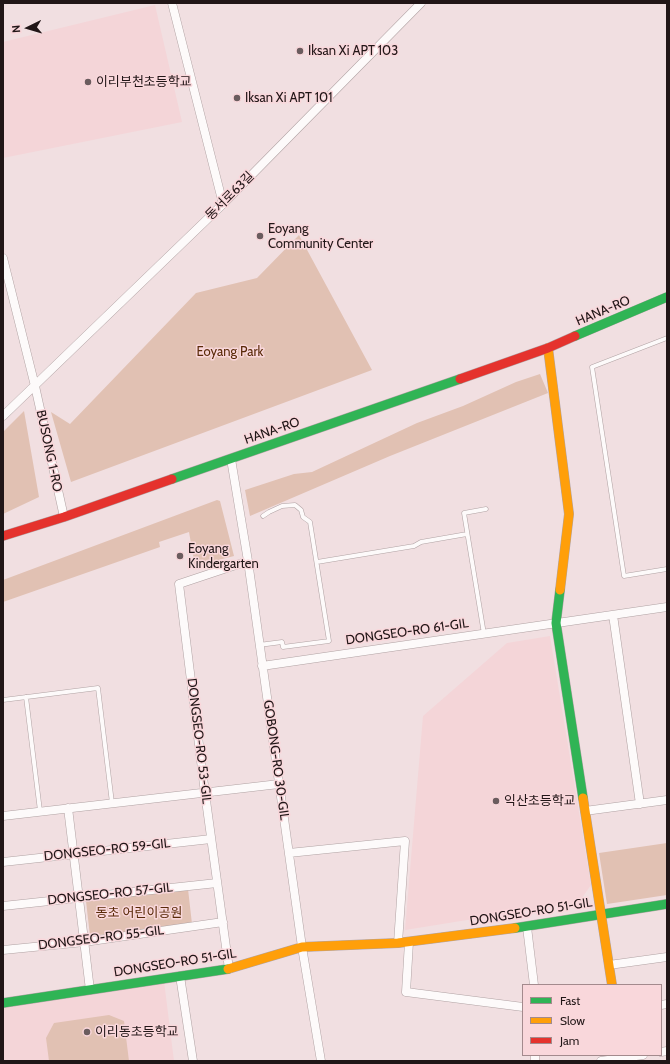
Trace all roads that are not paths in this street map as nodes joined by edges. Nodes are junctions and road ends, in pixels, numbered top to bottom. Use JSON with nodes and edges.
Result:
{"nodes":[{"id":1,"x":172,"y":3,"type":"edge"},
{"id":2,"x":421,"y":3,"type":"edge"},
{"id":3,"x":223,"y":204,"type":"junction"},
{"id":4,"x":3,"y":258,"type":"edge"},
{"id":5,"x":667,"y":297,"type":"edge"},
{"id":6,"x":667,"y":338,"type":"edge"},
{"id":7,"x":548,"y":348,"type":"junction"},
{"id":8,"x":35,"y":386,"type":"junction"},
{"id":9,"x":3,"y":416,"type":"edge"},
{"id":10,"x":231,"y":460,"type":"junction"},
{"id":11,"x":486,"y":509,"type":"dead end"},
{"id":12,"x":263,"y":516,"type":"dead end"},
{"id":13,"x":64,"y":517,"type":"junction"},
{"id":14,"x":467,"y":534,"type":"junction"},
{"id":15,"x":3,"y":536,"type":"edge"},
{"id":16,"x":248,"y":561,"type":"junction"},
{"id":17,"x":317,"y":562,"type":"junction"},
{"id":18,"x":667,"y":569,"type":"edge"},
{"id":19,"x":667,"y":607,"type":"edge"},
{"id":20,"x":613,"y":615,"type":"junction"},
{"id":21,"x":556,"y":623,"type":"junction"},
{"id":22,"x":484,"y":634,"type":"junction"},
{"id":23,"x":259,"y":645,"type":"junction"},
{"id":24,"x":262,"y":666,"type":"junction"},
{"id":25,"x":26,"y":697,"type":"junction"},
{"id":26,"x":3,"y":700,"type":"edge"},
{"id":27,"x":279,"y":784,"type":"junction"},
{"id":28,"x":205,"y":793,"type":"junction"},
{"id":29,"x":667,"y":800,"type":"edge"},
{"id":30,"x":112,"y":803,"type":"junction"},
{"id":31,"x":640,"y":804,"type":"junction"},
{"id":32,"x":68,"y":808,"type":"junction"},
{"id":33,"x":40,"y":811,"type":"junction"},
{"id":34,"x":585,"y":811,"type":"junction"},
{"id":35,"x":3,"y":816,"type":"edge"},
{"id":36,"x":211,"y":839,"type":"junction"},
{"id":37,"x":289,"y":853,"type":"junction"},
{"id":38,"x":74,"y":854,"type":"junction"},
{"id":39,"x":3,"y":862,"type":"edge"},
{"id":40,"x":218,"y":883,"type":"junction"},
{"id":41,"x":79,"y":897,"type":"junction"},
{"id":42,"x":667,"y":904,"type":"edge"},
{"id":43,"x":3,"y":906,"type":"edge"},
{"id":44,"x":601,"y":914,"type":"junction"},
{"id":45,"x":223,"y":922,"type":"junction"},
{"id":46,"x":527,"y":927,"type":"junction"},
{"id":47,"x":84,"y":942,"type":"junction"},
{"id":48,"x":410,"y":942,"type":"junction"},
{"id":49,"x":398,"y":943,"type":"junction"},
{"id":50,"x":302,"y":947,"type":"junction"},
{"id":51,"x":3,"y":950,"type":"edge"},
{"id":52,"x":667,"y":957,"type":"edge"},
{"id":53,"x":609,"y":965,"type":"junction"},
{"id":54,"x":229,"y":969,"type":"junction"},
{"id":55,"x":180,"y":976,"type":"junction"},
{"id":56,"x":534,"y":984,"type":"edge"},
{"id":57,"x":612,"y":984,"type":"edge"},
{"id":58,"x":90,"y":990,"type":"junction"},
{"id":59,"x":3,"y":1003,"type":"edge"},
{"id":60,"x":522,"y":1007,"type":"edge"},
{"id":61,"x":637,"y":1056,"type":"edge"},
{"id":62,"x":623,"y":1058,"type":"edge"},
{"id":63,"x":193,"y":1061,"type":"edge"},
{"id":64,"x":321,"y":1061,"type":"edge"},
{"id":65,"x":601,"y":1061,"type":"edge"}],
"edges":[{"from":1,"to":3,"type":"street"},
{"from":2,"to":3,"type":"street","name":"동서로63길"},
{"from":3,"to":8,"type":"street","name":"동서로63길"},
{"from":4,"to":8,"type":"street","name":"BUSONG 1-RO"},
{"from":5,"to":7,"type":"street","name":"HANA-RO"},
{"from":6,"to":18,"type":"lane"},
{"from":7,"to":10,"type":"street","name":"HANA-RO"},
{"from":7,"to":21,"type":"street"},
{"from":8,"to":9,"type":"street","name":"BUSONG 1-RO"},
{"from":8,"to":13,"type":"street","name":"BUSONG 1-RO"},
{"from":10,"to":13,"type":"street","name":"HANA-RO"},
{"from":10,"to":16,"type":"street","name":"GOBONG-RO 30-GIL"},
{"from":11,"to":14,"type":"lane"},
{"from":12,"to":17,"type":"lane"},
{"from":13,"to":15,"type":"street","name":"HANA-RO"},
{"from":14,"to":17,"type":"lane"},
{"from":14,"to":22,"type":"lane"},
{"from":16,"to":23,"type":"street","name":"GOBONG-RO 30-GIL"},
{"from":16,"to":28,"type":"street","name":"DONGSEO-RO 53-GIL"},
{"from":17,"to":23,"type":"lane"},
{"from":19,"to":20,"type":"street","name":"DONGSEO-RO 61-GIL"},
{"from":20,"to":21,"type":"street","name":"DONGSEO-RO 61-GIL"},
{"from":20,"to":31,"type":"street"},
{"from":21,"to":22,"type":"street","name":"DONGSEO-RO 61-GIL"},
{"from":21,"to":34,"type":"street"},
{"from":22,"to":24,"type":"street","name":"DONGSEO-RO 61-GIL"},
{"from":23,"to":24,"type":"street","name":"GOBONG-RO 30-GIL"},
{"from":24,"to":27,"type":"street","name":"GOBONG-RO 30-GIL"},
{"from":25,"to":26,"type":"lane"},
{"from":25,"to":30,"type":"lane"},
{"from":25,"to":33,"type":"lane"},
{"from":27,"to":28,"type":"street"},
{"from":27,"to":37,"type":"street","name":"GOBONG-RO 30-GIL"},
{"from":28,"to":30,"type":"street"},
{"from":28,"to":36,"type":"street","name":"DONGSEO-RO 53-GIL"},
{"from":29,"to":31,"type":"street"},
{"from":30,"to":32,"type":"street"},
{"from":31,"to":34,"type":"street"},
{"from":32,"to":33,"type":"street"},
{"from":32,"to":38,"type":"street"},
{"from":33,"to":35,"type":"street"},
{"from":34,"to":44,"type":"street"},
{"from":36,"to":38,"type":"street","name":"DONGSEO-RO 59-GIL"},
{"from":36,"to":40,"type":"street","name":"DONGSEO-RO 53-GIL"},
{"from":37,"to":49,"type":"street"},
{"from":37,"to":50,"type":"street","name":"GOBONG-RO 30-GIL"},
{"from":38,"to":39,"type":"street","name":"DONGSEO-RO 59-GIL"},
{"from":38,"to":41,"type":"street"},
{"from":40,"to":41,"type":"street","name":"DONGSEO-RO 57-GIL"},
{"from":40,"to":45,"type":"street","name":"DONGSEO-RO 53-GIL"},
{"from":41,"to":43,"type":"street","name":"DONGSEO-RO 57-GIL"},
{"from":41,"to":47,"type":"street"},
{"from":42,"to":44,"type":"street","name":"DONGSEO-RO 51-GIL"},
{"from":44,"to":46,"type":"street","name":"DONGSEO-RO 51-GIL"},
{"from":44,"to":53,"type":"street"},
{"from":45,"to":47,"type":"street","name":"DONGSEO-RO 55-GIL"},
{"from":45,"to":54,"type":"street","name":"DONGSEO-RO 53-GIL"},
{"from":46,"to":48,"type":"street","name":"DONGSEO-RO 51-GIL"},
{"from":46,"to":56,"type":"street"},
{"from":47,"to":51,"type":"street","name":"DONGSEO-RO 55-GIL"},
{"from":47,"to":58,"type":"street"},
{"from":48,"to":49,"type":"street","name":"DONGSEO-RO 51-GIL"},
{"from":48,"to":60,"type":"street"},
{"from":49,"to":50,"type":"street","name":"DONGSEO-RO 51-GIL"},
{"from":50,"to":54,"type":"street","name":"DONGSEO-RO 51-GIL"},
{"from":50,"to":64,"type":"street","name":"GOBONG-RO 30-GIL"},
{"from":52,"to":53,"type":"street"},
{"from":53,"to":57,"type":"street"},
{"from":54,"to":55,"type":"street","name":"DONGSEO-RO 51-GIL"},
{"from":55,"to":58,"type":"street","name":"DONGSEO-RO 51-GIL"},
{"from":55,"to":63,"type":"street"},
{"from":58,"to":59,"type":"street","name":"DONGSEO-RO 51-GIL"},
{"from":61,"to":62,"type":"street"},
{"from":62,"to":65,"type":"street"}]}
